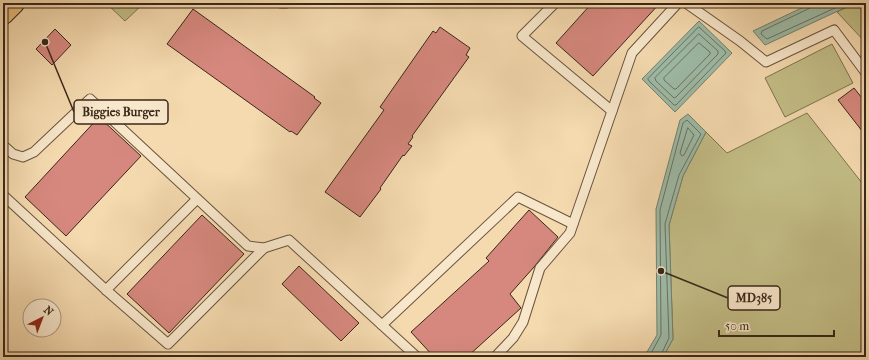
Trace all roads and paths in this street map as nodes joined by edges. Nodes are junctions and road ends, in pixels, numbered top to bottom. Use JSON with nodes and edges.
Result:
{"nodes":[{"id":1,"x":13,"y":3,"type":"edge"},
{"id":2,"x":281,"y":3,"type":"edge"},
{"id":3,"x":286,"y":3,"type":"edge"},
{"id":4,"x":555,"y":3,"type":"edge"},
{"id":5,"x":678,"y":3,"type":"edge"},
{"id":6,"x":686,"y":3,"type":"edge"},
{"id":7,"x":3,"y":13,"type":"edge"},
{"id":8,"x":866,"y":73,"type":"edge"},
{"id":9,"x":612,"y":111,"type":"junction"},
{"id":10,"x":3,"y":145,"type":"edge"},
{"id":11,"x":3,"y":195,"type":"edge"},
{"id":12,"x":197,"y":199,"type":"junction"},
{"id":13,"x":573,"y":224,"type":"junction"},
{"id":14,"x":264,"y":248,"type":"junction"},
{"id":15,"x":106,"y":290,"type":"junction"},
{"id":16,"x":382,"y":325,"type":"junction"},
{"id":17,"x":417,"y":357,"type":"edge"},
{"id":18,"x":495,"y":357,"type":"edge"}],
"edges":[{"from":1,"to":7,"type":"main road"},
{"from":2,"to":3,"type":"lane"},
{"from":4,"to":9,"type":"lane"},
{"from":5,"to":9,"type":"lane"},
{"from":6,"to":8,"type":"lane"},
{"from":9,"to":13,"type":"lane"},
{"from":10,"to":12,"type":"lane"},
{"from":11,"to":15,"type":"lane"},
{"from":12,"to":14,"type":"lane"},
{"from":12,"to":15,"type":"lane"},
{"from":13,"to":16,"type":"lane"},
{"from":13,"to":18,"type":"lane"},
{"from":14,"to":15,"type":"lane"},
{"from":14,"to":16,"type":"lane"},
{"from":16,"to":17,"type":"lane"}]}
